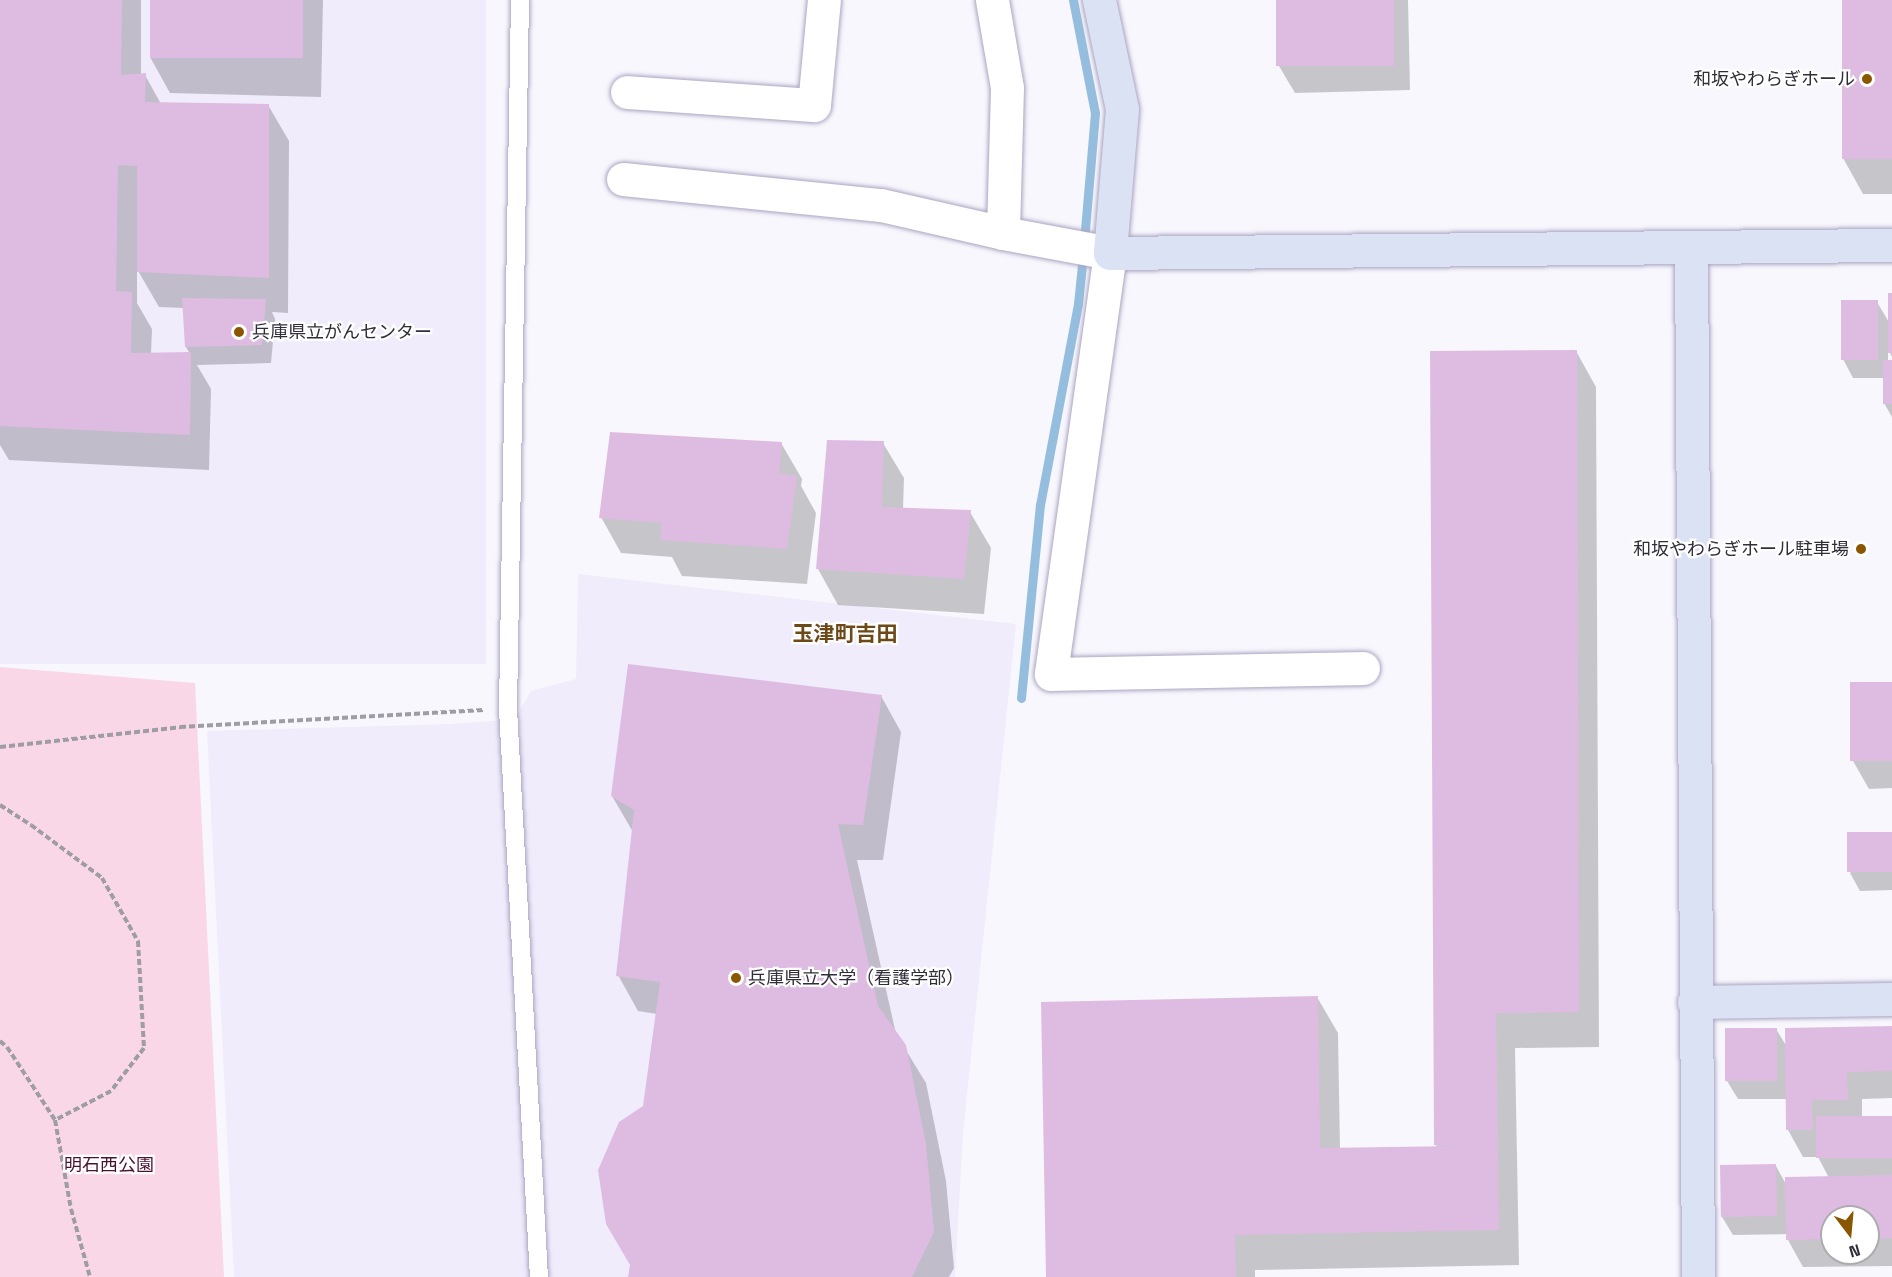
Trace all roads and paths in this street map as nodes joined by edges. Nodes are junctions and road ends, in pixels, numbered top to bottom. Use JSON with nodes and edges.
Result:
{"nodes":[{"id":1,"x":520,"y":0,"type":"edge"},
{"id":2,"x":824,"y":0,"type":"edge"},
{"id":3,"x":992,"y":0,"type":"edge"},
{"id":4,"x":1099,"y":0,"type":"edge"},
{"id":5,"x":627,"y":92,"type":"dead end"},
{"id":6,"x":623,"y":178,"type":"dead end"},
{"id":7,"x":1004,"y":233,"type":"junction"},
{"id":8,"x":1892,"y":244,"type":"edge"},
{"id":9,"x":1691,"y":248,"type":"junction"},
{"id":10,"x":1110,"y":253,"type":"junction"},
{"id":11,"x":1363,"y":669,"type":"dead end"},
{"id":12,"x":508,"y":709,"type":"junction"},
{"id":13,"x":0,"y":747,"type":"edge"},
{"id":14,"x":0,"y":805,"type":"edge"},
{"id":15,"x":1892,"y":999,"type":"edge"},
{"id":16,"x":1694,"y":1002,"type":"junction"},
{"id":17,"x":0,"y":1041,"type":"edge"},
{"id":18,"x":55,"y":1120,"type":"junction"},
{"id":19,"x":90,"y":1277,"type":"edge"},
{"id":20,"x":539,"y":1277,"type":"edge"},
{"id":21,"x":1698,"y":1277,"type":"edge"}],
"edges":[{"from":1,"to":12,"type":"lane"},
{"from":2,"to":5,"type":"street"},
{"from":3,"to":7,"type":"street"},
{"from":4,"to":10,"type":"street"},
{"from":6,"to":7,"type":"street"},
{"from":7,"to":10,"type":"street"},
{"from":8,"to":9,"type":"street"},
{"from":9,"to":10,"type":"street"},
{"from":9,"to":16,"type":"street"},
{"from":10,"to":11,"type":"street"},
{"from":12,"to":13,"type":"path"},
{"from":12,"to":20,"type":"lane"},
{"from":14,"to":18,"type":"path"},
{"from":15,"to":16,"type":"street"},
{"from":16,"to":21,"type":"street"},
{"from":17,"to":18,"type":"path"},
{"from":18,"to":19,"type":"path"}]}
